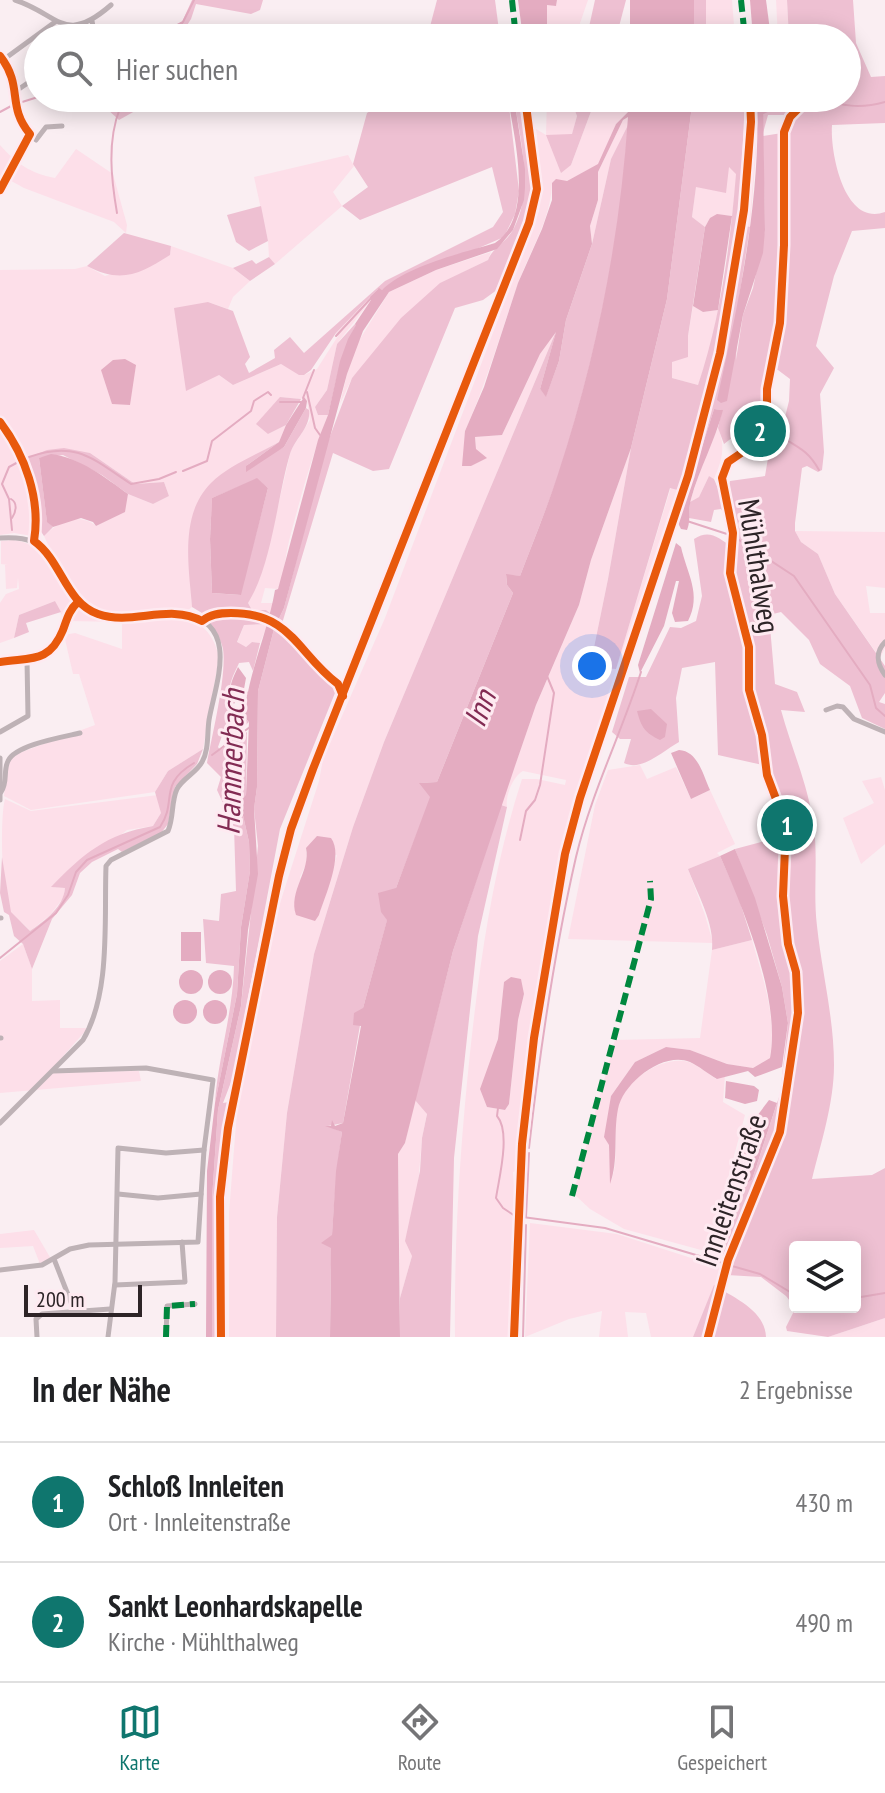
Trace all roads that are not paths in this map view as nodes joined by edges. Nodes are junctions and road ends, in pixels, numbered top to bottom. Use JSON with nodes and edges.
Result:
{"nodes":[{"id":1,"x":15,"y":0,"type":"edge"},
{"id":2,"x":111,"y":5,"type":"dead end"},
{"id":3,"x":92,"y":21,"type":"junction"},
{"id":4,"x":55,"y":22,"type":"junction"},
{"id":5,"x":52,"y":24,"type":"edge"},
{"id":6,"x":93,"y":24,"type":"edge"},
{"id":7,"x":24,"y":43,"type":"edge"},
{"id":8,"x":2,"y":58,"type":"edge"},
{"id":9,"x":24,"y":86,"type":"edge"},
{"id":10,"x":16,"y":91,"type":"junction"},
{"id":11,"x":62,"y":126,"type":"dead end"},
{"id":12,"x":30,"y":134,"type":"junction"},
{"id":13,"x":0,"y":190,"type":"edge"},
{"id":14,"x":0,"y":422,"type":"edge"},
{"id":15,"x":765,"y":429,"type":"dead end"},
{"id":16,"x":0,"y":538,"type":"edge"},
{"id":17,"x":34,"y":541,"type":"junction"},
{"id":18,"x":78,"y":602,"type":"junction"},
{"id":19,"x":885,"y":642,"type":"edge"},
{"id":20,"x":27,"y":660,"type":"junction"},
{"id":21,"x":0,"y":662,"type":"edge"},
{"id":22,"x":885,"y":675,"type":"edge"},
{"id":23,"x":826,"y":710,"type":"dead end"},
{"id":24,"x":761,"y":728,"type":"joint"},
{"id":25,"x":0,"y":732,"type":"edge"},
{"id":26,"x":885,"y":732,"type":"edge"},
{"id":27,"x":80,"y":733,"type":"dead end"},
{"id":28,"x":0,"y":758,"type":"edge"},
{"id":29,"x":1,"y":792,"type":"edge"},
{"id":30,"x":0,"y":800,"type":"edge"},
{"id":31,"x":52,"y":1071,"type":"junction"},
{"id":32,"x":0,"y":1123,"type":"edge"},
{"id":33,"x":204,"y":1150,"type":"junction"},
{"id":34,"x":118,"y":1194,"type":"junction"},
{"id":35,"x":201,"y":1194,"type":"junction"},
{"id":36,"x":182,"y":1242,"type":"junction"},
{"id":37,"x":117,"y":1244,"type":"junction"},
{"id":38,"x":54,"y":1259,"type":"junction"},
{"id":39,"x":0,"y":1270,"type":"edge"},
{"id":40,"x":115,"y":1285,"type":"junction"},
{"id":41,"x":195,"y":1304,"type":"dead end"},
{"id":42,"x":110,"y":1309,"type":"junction"},
{"id":43,"x":74,"y":1310,"type":"junction"},
{"id":44,"x":37,"y":1337,"type":"edge"},
{"id":45,"x":108,"y":1337,"type":"edge"},
{"id":46,"x":166,"y":1337,"type":"edge"},
{"id":47,"x":708,"y":1337,"type":"edge"}],
"edges":[{"from":1,"to":4,"type":"street"},
{"from":2,"to":3,"type":"street"},
{"from":3,"to":4,"type":"street"},
{"from":3,"to":6,"type":"street"},
{"from":4,"to":5,"type":"street"},
{"from":7,"to":8,"type":"street"},
{"from":8,"to":10,"type":"street"},
{"from":9,"to":10,"type":"street"},
{"from":10,"to":12,"type":"street"},
{"from":11,"to":12,"type":"street"},
{"from":12,"to":13,"type":"street"},
{"from":14,"to":17,"type":"street"},
{"from":15,"to":24,"type":"street","name":"Mühlthalweg"},
{"from":16,"to":17,"type":"street"},
{"from":17,"to":18,"type":"street"},
{"from":18,"to":20,"type":"street"},
{"from":18,"to":31,"type":"street"},
{"from":19,"to":22,"type":"street"},
{"from":20,"to":21,"type":"street"},
{"from":20,"to":25,"type":"street"},
{"from":23,"to":26,"type":"street"},
{"from":24,"to":47,"type":"street","name":"Innleitenstraße"},
{"from":27,"to":29,"type":"street"},
{"from":28,"to":29,"type":"street"},
{"from":29,"to":30,"type":"street"},
{"from":31,"to":32,"type":"street"},
{"from":31,"to":33,"type":"street"},
{"from":33,"to":34,"type":"street"},
{"from":33,"to":35,"type":"street"},
{"from":34,"to":35,"type":"street"},
{"from":34,"to":37,"type":"street"},
{"from":35,"to":36,"type":"street"},
{"from":36,"to":37,"type":"street"},
{"from":36,"to":40,"type":"street"},
{"from":37,"to":38,"type":"street"},
{"from":37,"to":40,"type":"street"},
{"from":38,"to":39,"type":"street"},
{"from":38,"to":43,"type":"street"},
{"from":40,"to":42,"type":"street"},
{"from":41,"to":46,"type":"street"},
{"from":42,"to":43,"type":"street"},
{"from":42,"to":45,"type":"street"},
{"from":43,"to":44,"type":"street"}]}
